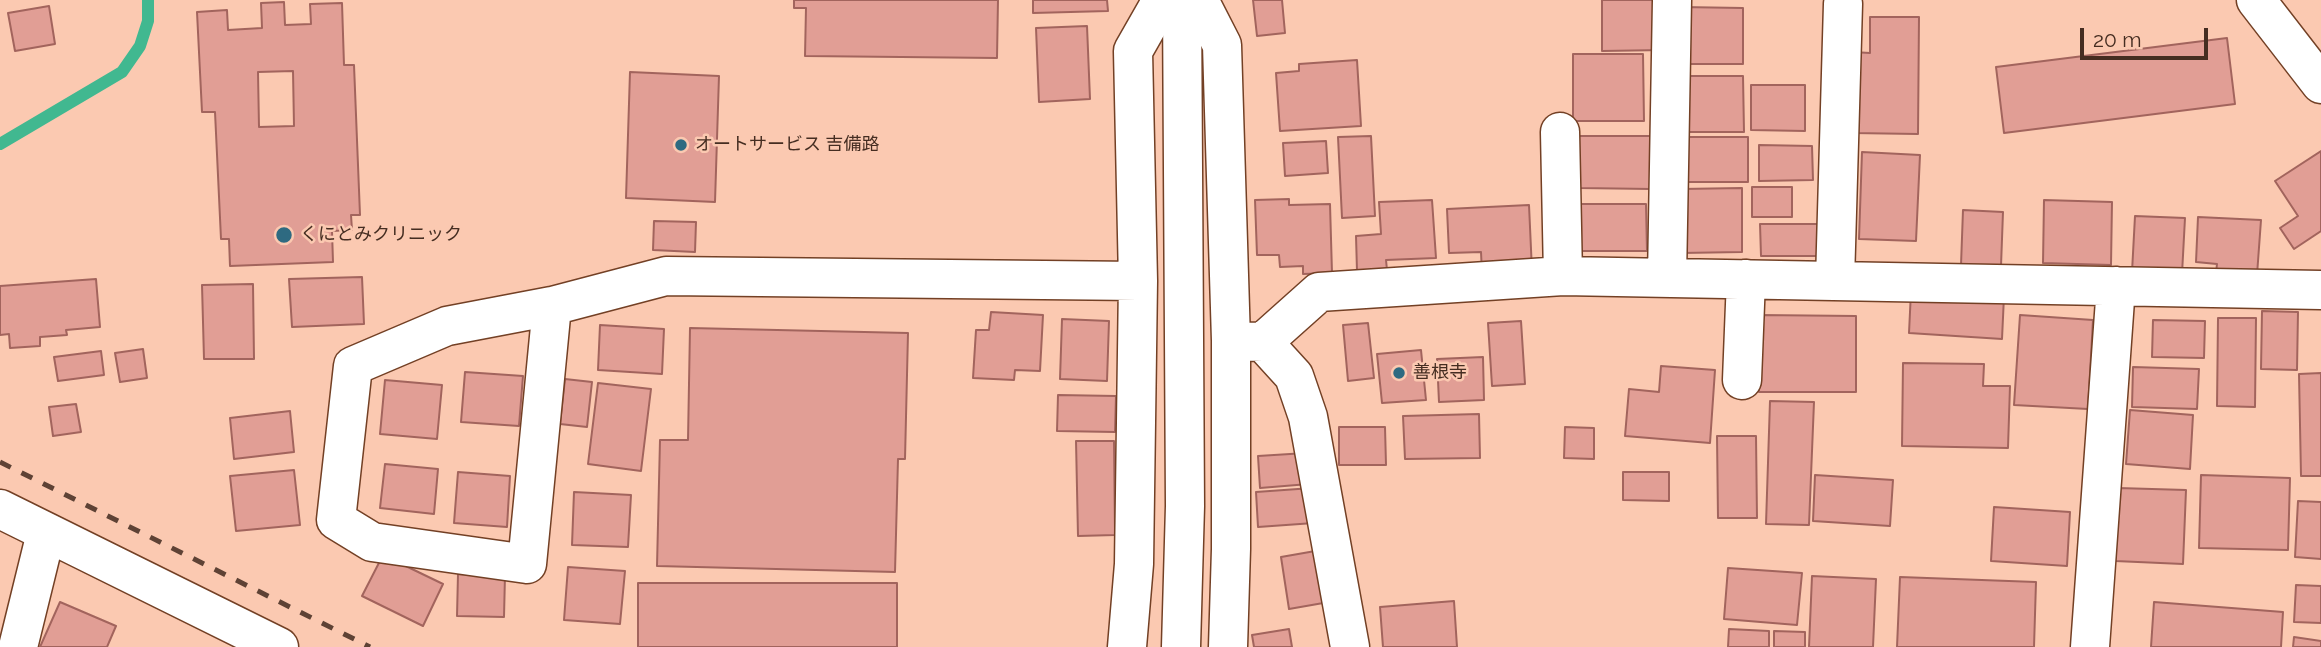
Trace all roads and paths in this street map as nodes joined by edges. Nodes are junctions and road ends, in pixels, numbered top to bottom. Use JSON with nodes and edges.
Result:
{"nodes":[{"id":1,"x":1162,"y":0,"type":"edge"},
{"id":2,"x":1182,"y":0,"type":"edge"},
{"id":3,"x":1199,"y":0,"type":"edge"},
{"id":4,"x":1672,"y":0,"type":"edge"},
{"id":5,"x":2256,"y":0,"type":"edge"},
{"id":6,"x":1843,"y":4,"type":"dead end"},
{"id":7,"x":2321,"y":84,"type":"edge"},
{"id":8,"x":1560,"y":132,"type":"dead end"},
{"id":9,"x":1563,"y":276,"type":"junction"},
{"id":10,"x":1667,"y":278,"type":"junction"},
{"id":11,"x":1746,"y":279,"type":"junction"},
{"id":12,"x":1138,"y":281,"type":"junction"},
{"id":13,"x":1835,"y":281,"type":"junction"},
{"id":14,"x":2116,"y":286,"type":"junction"},
{"id":15,"x":2321,"y":290,"type":"edge"},
{"id":16,"x":552,"y":306,"type":"junction"},
{"id":17,"x":1247,"y":341,"type":"junction"},
{"id":18,"x":1742,"y":380,"type":"dead end"},
{"id":19,"x":0,"y":509,"type":"edge"},
{"id":20,"x":46,"y":533,"type":"junction"},
{"id":21,"x":18,"y":647,"type":"edge"},
{"id":22,"x":279,"y":647,"type":"edge"},
{"id":23,"x":1128,"y":647,"type":"edge"},
{"id":24,"x":1181,"y":647,"type":"edge"},
{"id":25,"x":1228,"y":647,"type":"edge"},
{"id":26,"x":1350,"y":647,"type":"edge"},
{"id":27,"x":2090,"y":647,"type":"edge"}],
"edges":[{"from":1,"to":12,"type":"street"},
{"from":2,"to":24,"type":"street"},
{"from":3,"to":17,"type":"street"},
{"from":4,"to":10,"type":"street"},
{"from":5,"to":7,"type":"street"},
{"from":6,"to":13,"type":"street"},
{"from":8,"to":9,"type":"street"},
{"from":9,"to":10,"type":"street"},
{"from":9,"to":17,"type":"street"},
{"from":10,"to":11,"type":"street"},
{"from":11,"to":13,"type":"street"},
{"from":11,"to":18,"type":"street"},
{"from":12,"to":16,"type":"street"},
{"from":12,"to":23,"type":"street"},
{"from":13,"to":14,"type":"street"},
{"from":14,"to":15,"type":"street"},
{"from":14,"to":27,"type":"street"},
{"from":16,"to":16,"type":"street"},
{"from":17,"to":25,"type":"street"},
{"from":17,"to":26,"type":"street"},
{"from":19,"to":20,"type":"street"},
{"from":20,"to":21,"type":"street"},
{"from":20,"to":22,"type":"street"}]}
